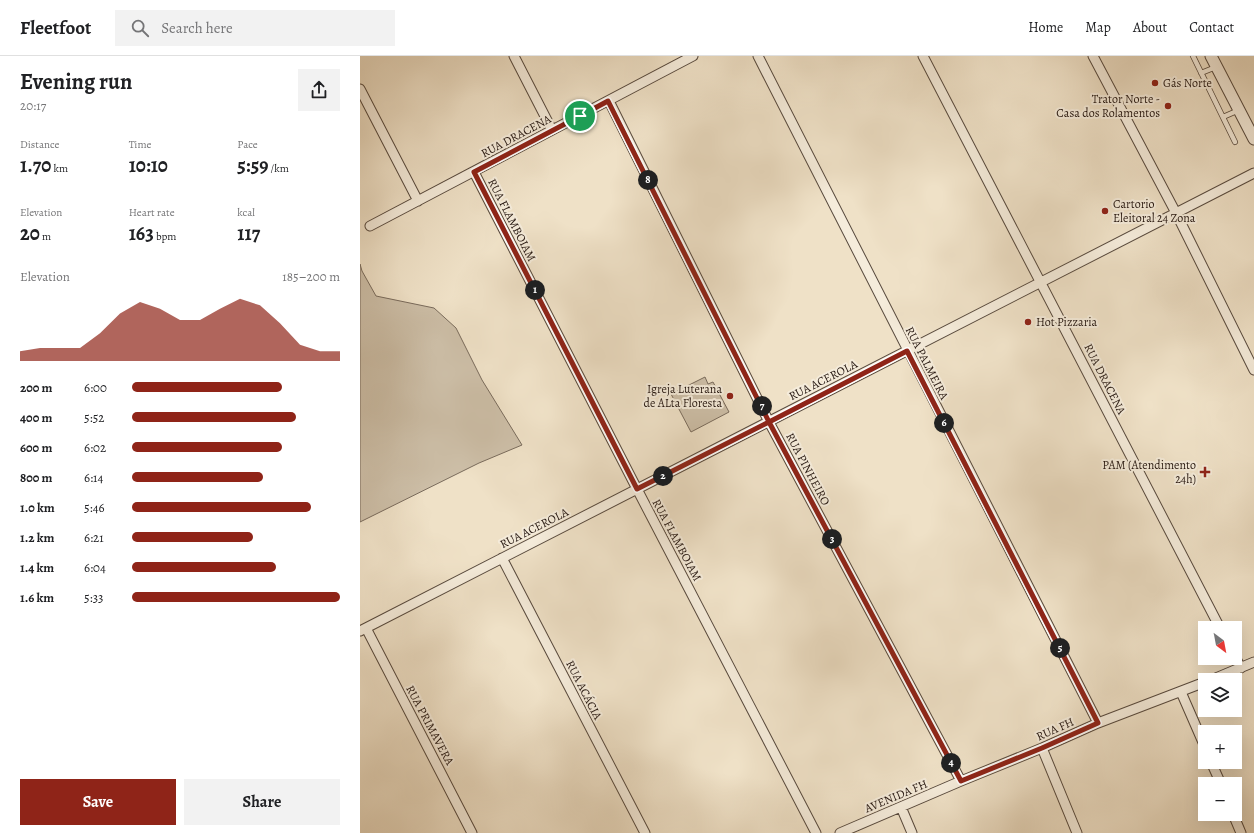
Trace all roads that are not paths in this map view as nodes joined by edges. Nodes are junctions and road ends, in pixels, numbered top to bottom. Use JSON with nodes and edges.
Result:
{"nodes":[{"id":1,"x":514,"y":56,"type":"edge"},
{"id":2,"x":758,"y":56,"type":"edge"},
{"id":3,"x":923,"y":56,"type":"edge"},
{"id":4,"x":1093,"y":56,"type":"edge"},
{"id":5,"x":1193,"y":56,"type":"edge"},
{"id":6,"x":1211,"y":56,"type":"edge"},
{"id":7,"x":689,"y":57,"type":"edge"},
{"id":8,"x":1216,"y":66,"type":"junction"},
{"id":9,"x":1202,"y":73,"type":"junction"},
{"id":10,"x":360,"y":90,"type":"edge"},
{"id":11,"x":608,"y":101,"type":"junction"},
{"id":12,"x":1239,"y":110,"type":"junction"},
{"id":13,"x":1223,"y":117,"type":"junction"},
{"id":14,"x":552,"y":130,"type":"junction"},
{"id":15,"x":1254,"y":139,"type":"edge"},
{"id":16,"x":1235,"y":142,"type":"dead end"},
{"id":17,"x":474,"y":172,"type":"junction"},
{"id":18,"x":1254,"y":173,"type":"edge"},
{"id":19,"x":418,"y":201,"type":"junction"},
{"id":20,"x":1176,"y":213,"type":"junction"},
{"id":21,"x":370,"y":226,"type":"dead end"},
{"id":22,"x":1041,"y":282,"type":"junction"},
{"id":23,"x":907,"y":351,"type":"junction"},
{"id":24,"x":1254,"y":370,"type":"edge"},
{"id":25,"x":769,"y":422,"type":"junction"},
{"id":26,"x":637,"y":489,"type":"junction"},
{"id":27,"x":502,"y":558,"type":"junction"},
{"id":28,"x":1216,"y":621,"type":"edge"},
{"id":29,"x":363,"y":630,"type":"edge"},
{"id":30,"x":1254,"y":662,"type":"edge"},
{"id":31,"x":1239,"y":665,"type":"edge"},
{"id":32,"x":1241,"y":668,"type":"junction"},
{"id":33,"x":1228,"y":673,"type":"edge"},
{"id":34,"x":1198,"y":685,"type":"edge"},
{"id":35,"x":1181,"y":692,"type":"junction"},
{"id":36,"x":1098,"y":723,"type":"junction"},
{"id":37,"x":1198,"y":731,"type":"edge"},
{"id":38,"x":1042,"y":748,"type":"junction"},
{"id":39,"x":961,"y":781,"type":"junction"},
{"id":40,"x":901,"y":807,"type":"junction"},
{"id":41,"x":1236,"y":821,"type":"edge"},
{"id":42,"x":472,"y":833,"type":"edge"},
{"id":43,"x":645,"y":833,"type":"edge"},
{"id":44,"x":816,"y":833,"type":"edge"},
{"id":45,"x":840,"y":833,"type":"edge"},
{"id":46,"x":912,"y":833,"type":"edge"},
{"id":47,"x":1077,"y":833,"type":"edge"},
{"id":48,"x":1242,"y":833,"type":"edge"}],
"edges":[{"from":1,"to":14,"type":"street"},
{"from":2,"to":23,"type":"street","name":"RUA PALMEIRA"},
{"from":3,"to":22,"type":"street","name":"RUA DRACENA"},
{"from":4,"to":20,"type":"street"},
{"from":5,"to":9,"type":"lane"},
{"from":6,"to":8,"type":"street"},
{"from":7,"to":11,"type":"street","name":"RUA DRACENA"},
{"from":8,"to":9,"type":"lane"},
{"from":8,"to":12,"type":"street"},
{"from":9,"to":13,"type":"lane"},
{"from":10,"to":19,"type":"street"},
{"from":11,"to":14,"type":"street","name":"RUA DRACENA"},
{"from":11,"to":25,"type":"street","name":"RUA PINHEIRO"},
{"from":12,"to":13,"type":"lane"},
{"from":12,"to":15,"type":"street"},
{"from":13,"to":16,"type":"lane"},
{"from":14,"to":17,"type":"street","name":"RUA DRACENA"},
{"from":17,"to":19,"type":"street","name":"RUA DRACENA"},
{"from":17,"to":26,"type":"street","name":"RUA FLAMBOIAM"},
{"from":18,"to":20,"type":"street","name":"RUA ACEROLA"},
{"from":19,"to":21,"type":"street","name":"RUA DRACENA"},
{"from":20,"to":22,"type":"street","name":"RUA ACEROLA"},
{"from":20,"to":24,"type":"street"},
{"from":22,"to":23,"type":"street","name":"RUA ACEROLA"},
{"from":22,"to":28,"type":"street","name":"RUA DRACENA"},
{"from":23,"to":25,"type":"street","name":"RUA ACEROLA"},
{"from":23,"to":36,"type":"street","name":"RUA PALMEIRA"},
{"from":25,"to":26,"type":"street","name":"RUA ACEROLA"},
{"from":25,"to":39,"type":"street","name":"RUA PINHEIRO"},
{"from":26,"to":27,"type":"street","name":"RUA ACEROLA"},
{"from":26,"to":44,"type":"street","name":"RUA FLAMBOIAM"},
{"from":27,"to":29,"type":"street","name":"RUA ACEROLA"},
{"from":27,"to":43,"type":"street","name":"RUA ACÁCIA"},
{"from":29,"to":42,"type":"street","name":"RUA PRIMAVERA"},
{"from":30,"to":32,"type":"street"},
{"from":31,"to":32,"type":"street"},
{"from":32,"to":33,"type":"street"},
{"from":34,"to":35,"type":"street","name":"RUA FH"},
{"from":35,"to":36,"type":"street","name":"RUA FH"},
{"from":35,"to":37,"type":"street"},
{"from":36,"to":38,"type":"street","name":"RUA FH"},
{"from":38,"to":39,"type":"street","name":"RUA FH"},
{"from":38,"to":47,"type":"street"},
{"from":39,"to":40,"type":"street","name":"AVENIDA FH"},
{"from":40,"to":45,"type":"street","name":"AVENIDA FH"},
{"from":40,"to":46,"type":"street"},
{"from":41,"to":48,"type":"street"}]}
